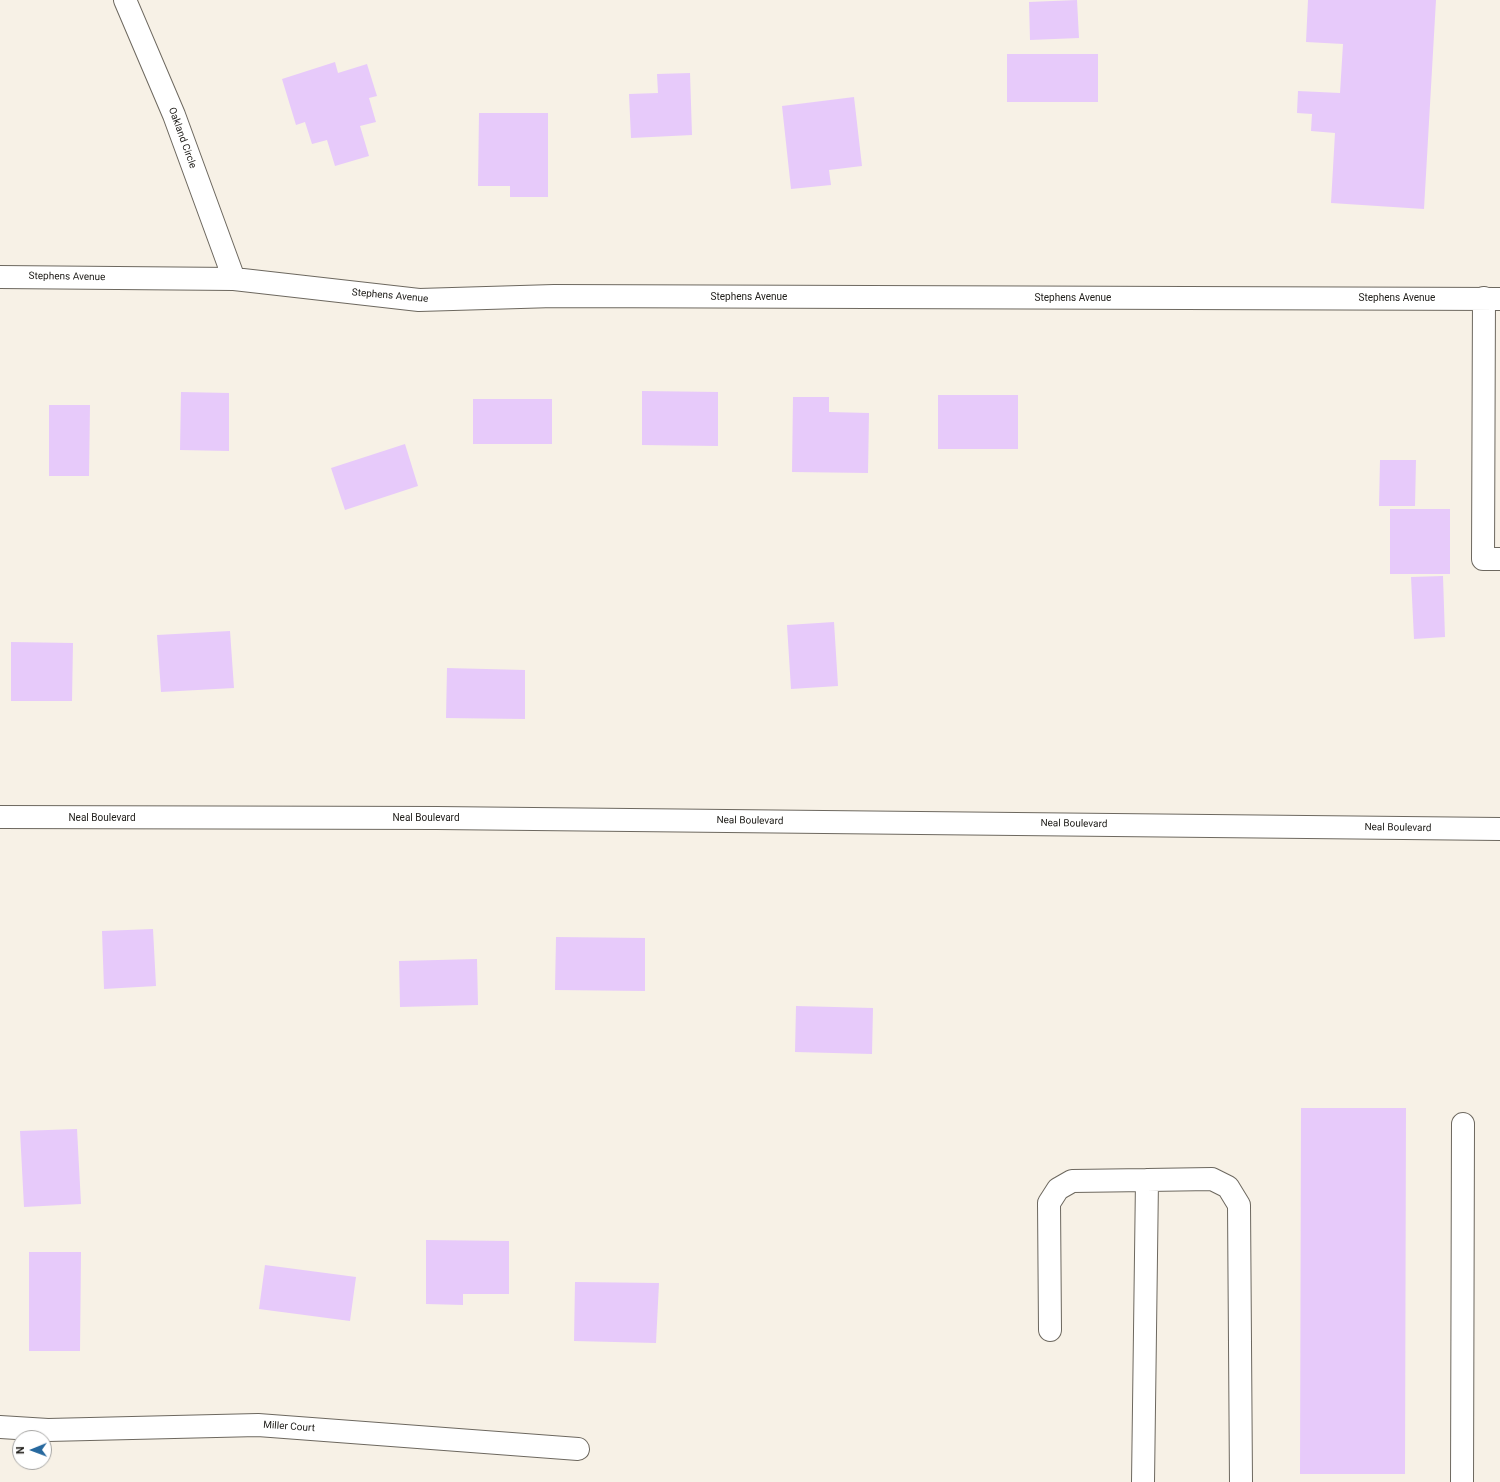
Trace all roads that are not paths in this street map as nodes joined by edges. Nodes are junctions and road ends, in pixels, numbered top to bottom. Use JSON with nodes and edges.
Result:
{"nodes":[{"id":1,"x":125,"y":0,"type":"edge"},
{"id":2,"x":0,"y":277,"type":"edge"},
{"id":3,"x":234,"y":279,"type":"junction"},
{"id":4,"x":1492,"y":299,"type":"edge"},
{"id":5,"x":1500,"y":559,"type":"edge"},
{"id":6,"x":0,"y":818,"type":"edge"},
{"id":7,"x":1500,"y":829,"type":"edge"},
{"id":8,"x":1463,"y":1124,"type":"dead end"},
{"id":9,"x":1147,"y":1180,"type":"junction"},
{"id":10,"x":1050,"y":1330,"type":"dead end"},
{"id":11,"x":0,"y":1427,"type":"edge"},
{"id":12,"x":578,"y":1449,"type":"dead end"},
{"id":13,"x":1143,"y":1482,"type":"edge"},
{"id":14,"x":1241,"y":1482,"type":"edge"},
{"id":15,"x":1462,"y":1482,"type":"edge"}],
"edges":[{"from":1,"to":3,"type":"street","name":"Oakland Circle"},
{"from":2,"to":3,"type":"street","name":"Stephens Avenue"},
{"from":3,"to":4,"type":"street","name":"Stephens Avenue"},
{"from":4,"to":5,"type":"street"},
{"from":6,"to":7,"type":"street","name":"Neal Boulevard"},
{"from":8,"to":15,"type":"street"},
{"from":9,"to":10,"type":"street"},
{"from":9,"to":13,"type":"street"},
{"from":9,"to":14,"type":"street"},
{"from":11,"to":12,"type":"street","name":"Miller Court"}]}
